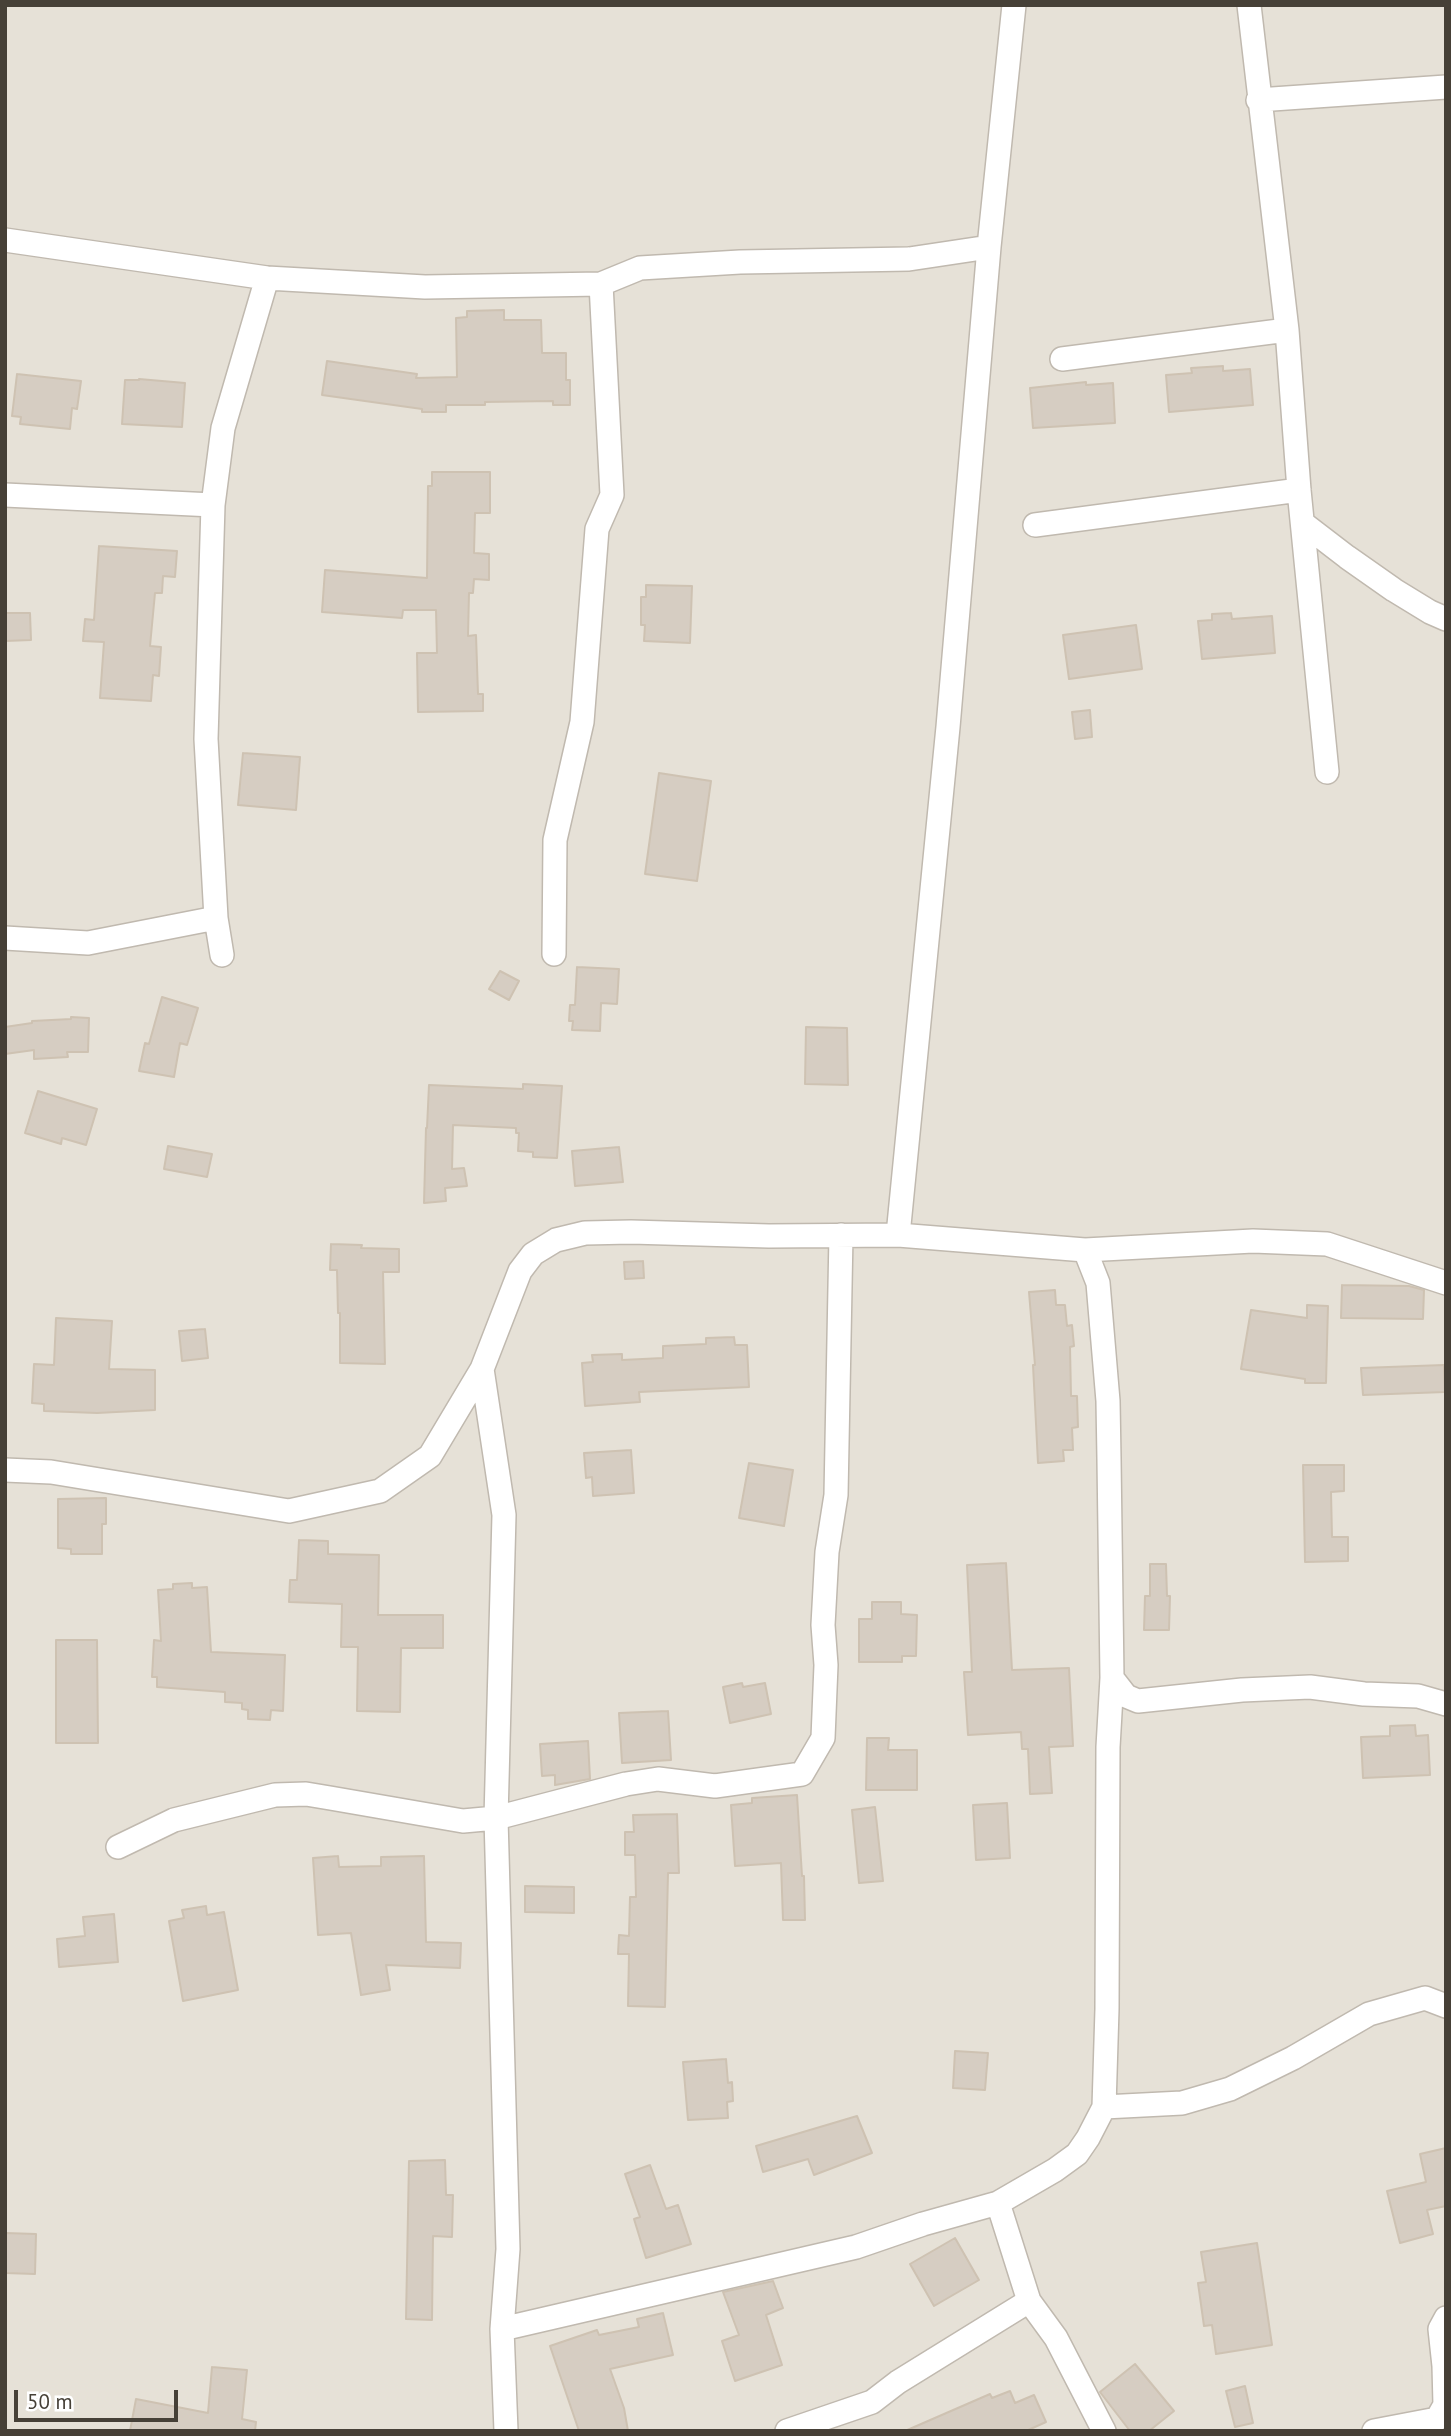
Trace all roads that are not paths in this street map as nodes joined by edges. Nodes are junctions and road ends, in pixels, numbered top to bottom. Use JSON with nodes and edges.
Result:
{"nodes":[{"id":1,"x":1014,"y":5,"type":"edge"},
{"id":2,"x":1249,"y":5,"type":"edge"},
{"id":3,"x":1446,"y":87,"type":"edge"},
{"id":4,"x":1258,"y":100,"type":"junction"},
{"id":5,"x":5,"y":240,"type":"edge"},
{"id":6,"x":989,"y":247,"type":"junction"},
{"id":7,"x":267,"y":278,"type":"junction"},
{"id":8,"x":601,"y":284,"type":"junction"},
{"id":9,"x":1287,"y":331,"type":"junction"},
{"id":10,"x":1062,"y":359,"type":"dead end"},
{"id":11,"x":1299,"y":490,"type":"junction"},
{"id":12,"x":5,"y":495,"type":"edge"},
{"id":13,"x":213,"y":505,"type":"junction"},
{"id":14,"x":1304,"y":524,"type":"junction"},
{"id":15,"x":1035,"y":526,"type":"dead end"},
{"id":16,"x":1446,"y":619,"type":"edge"},
{"id":17,"x":1326,"y":772,"type":"dead end"},
{"id":18,"x":216,"y":918,"type":"junction"},
{"id":19,"x":5,"y":938,"type":"edge"},
{"id":20,"x":555,"y":954,"type":"dead end"},
{"id":21,"x":222,"y":955,"type":"dead end"},
{"id":22,"x":841,"y":1236,"type":"junction"},
{"id":23,"x":898,"y":1236,"type":"junction"},
{"id":24,"x":1085,"y":1250,"type":"junction"},
{"id":25,"x":1446,"y":1283,"type":"edge"},
{"id":26,"x":482,"y":1368,"type":"junction"},
{"id":27,"x":5,"y":1470,"type":"edge"},
{"id":28,"x":1112,"y":1678,"type":"junction"},
{"id":29,"x":1446,"y":1704,"type":"edge"},
{"id":30,"x":496,"y":1818,"type":"junction"},
{"id":31,"x":118,"y":1847,"type":"dead end"},
{"id":32,"x":1446,"y":2006,"type":"edge"},
{"id":33,"x":1104,"y":2107,"type":"junction"},
{"id":34,"x":998,"y":2203,"type":"junction"},
{"id":35,"x":1029,"y":2301,"type":"junction"},
{"id":36,"x":1446,"y":2318,"type":"edge"},
{"id":37,"x":502,"y":2329,"type":"junction"},
{"id":38,"x":1446,"y":2406,"type":"edge"},
{"id":39,"x":506,"y":2431,"type":"edge"},
{"id":40,"x":788,"y":2431,"type":"edge"},
{"id":41,"x":1104,"y":2431,"type":"edge"},
{"id":42,"x":1374,"y":2431,"type":"edge"}],
"edges":[{"from":1,"to":6,"type":"street"},
{"from":2,"to":4,"type":"street"},
{"from":3,"to":4,"type":"street"},
{"from":4,"to":9,"type":"street"},
{"from":5,"to":7,"type":"street"},
{"from":6,"to":8,"type":"street"},
{"from":6,"to":23,"type":"street"},
{"from":7,"to":8,"type":"street"},
{"from":7,"to":13,"type":"street"},
{"from":8,"to":20,"type":"street"},
{"from":9,"to":10,"type":"street"},
{"from":9,"to":11,"type":"street"},
{"from":11,"to":14,"type":"street"},
{"from":11,"to":15,"type":"street"},
{"from":12,"to":13,"type":"street"},
{"from":13,"to":18,"type":"street"},
{"from":14,"to":16,"type":"street"},
{"from":14,"to":17,"type":"street"},
{"from":18,"to":19,"type":"street"},
{"from":18,"to":21,"type":"street"},
{"from":22,"to":23,"type":"street"},
{"from":22,"to":26,"type":"street"},
{"from":22,"to":30,"type":"street"},
{"from":23,"to":24,"type":"street"},
{"from":24,"to":25,"type":"street"},
{"from":24,"to":28,"type":"street"},
{"from":26,"to":27,"type":"street"},
{"from":26,"to":30,"type":"street"},
{"from":28,"to":29,"type":"street"},
{"from":28,"to":33,"type":"street"},
{"from":30,"to":31,"type":"street"},
{"from":30,"to":37,"type":"street"},
{"from":32,"to":33,"type":"street"},
{"from":33,"to":34,"type":"street"},
{"from":34,"to":35,"type":"street"},
{"from":34,"to":37,"type":"street"},
{"from":35,"to":40,"type":"street"},
{"from":35,"to":41,"type":"street"},
{"from":36,"to":38,"type":"street"},
{"from":37,"to":39,"type":"street"},
{"from":38,"to":42,"type":"street"}]}
